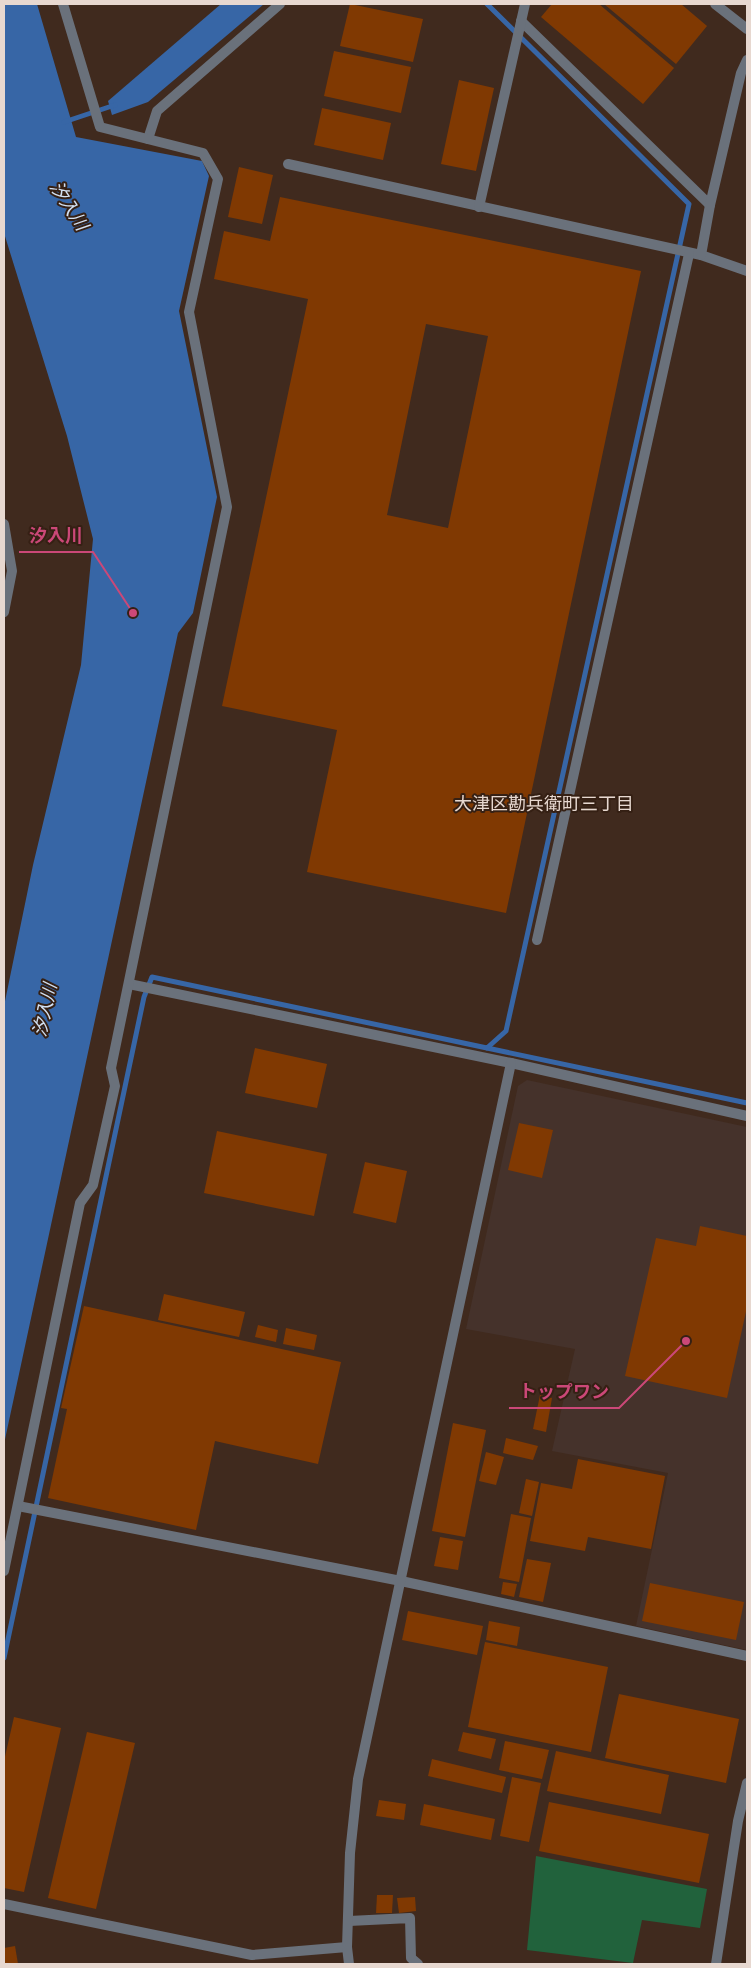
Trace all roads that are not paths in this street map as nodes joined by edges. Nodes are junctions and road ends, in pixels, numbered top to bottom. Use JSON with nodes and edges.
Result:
{"nodes":[{"id":1,"x":64,"y":4,"type":"edge"},
{"id":2,"x":280,"y":4,"type":"edge"},
{"id":3,"x":525,"y":4,"type":"edge"},
{"id":4,"x":715,"y":4,"type":"edge"},
{"id":5,"x":521,"y":21,"type":"junction"},
{"id":6,"x":747,"y":29,"type":"edge"},
{"id":7,"x":747,"y":60,"type":"edge"},
{"id":8,"x":148,"y":139,"type":"junction"},
{"id":9,"x":288,"y":164,"type":"dead end"},
{"id":10,"x":710,"y":205,"type":"junction"},
{"id":11,"x":479,"y":207,"type":"junction"},
{"id":12,"x":689,"y":254,"type":"junction"},
{"id":13,"x":701,"y":255,"type":"junction"},
{"id":14,"x":747,"y":271,"type":"edge"},
{"id":15,"x":4,"y":524,"type":"edge"},
{"id":16,"x":4,"y":612,"type":"edge"},
{"id":17,"x":537,"y":940,"type":"dead end"},
{"id":18,"x":129,"y":984,"type":"junction"},
{"id":19,"x":511,"y":1063,"type":"junction"},
{"id":20,"x":747,"y":1116,"type":"edge"},
{"id":21,"x":18,"y":1506,"type":"junction"},
{"id":22,"x":4,"y":1571,"type":"edge"},
{"id":23,"x":401,"y":1582,"type":"junction"},
{"id":24,"x":747,"y":1656,"type":"edge"},
{"id":25,"x":747,"y":1783,"type":"edge"},
{"id":26,"x":4,"y":1904,"type":"edge"},
{"id":27,"x":349,"y":1921,"type":"junction"},
{"id":28,"x":347,"y":1947,"type":"junction"},
{"id":29,"x":349,"y":1964,"type":"edge"},
{"id":30,"x":418,"y":1964,"type":"edge"},
{"id":31,"x":716,"y":1964,"type":"edge"}],
"edges":[{"from":1,"to":8,"type":"street"},
{"from":2,"to":8,"type":"street"},
{"from":3,"to":5,"type":"street"},
{"from":4,"to":6,"type":"street"},
{"from":5,"to":10,"type":"street"},
{"from":5,"to":11,"type":"street"},
{"from":7,"to":10,"type":"street"},
{"from":8,"to":18,"type":"street"},
{"from":9,"to":11,"type":"street"},
{"from":10,"to":13,"type":"street"},
{"from":11,"to":12,"type":"street"},
{"from":12,"to":13,"type":"street"},
{"from":12,"to":17,"type":"street"},
{"from":13,"to":14,"type":"street"},
{"from":15,"to":16,"type":"street"},
{"from":18,"to":19,"type":"street"},
{"from":18,"to":21,"type":"street"},
{"from":19,"to":20,"type":"street"},
{"from":19,"to":23,"type":"street"},
{"from":21,"to":22,"type":"street"},
{"from":21,"to":23,"type":"street"},
{"from":23,"to":24,"type":"street"},
{"from":23,"to":27,"type":"street"},
{"from":25,"to":31,"type":"street"},
{"from":26,"to":28,"type":"street"},
{"from":27,"to":28,"type":"street"},
{"from":27,"to":30,"type":"street"},
{"from":28,"to":29,"type":"street"}]}
